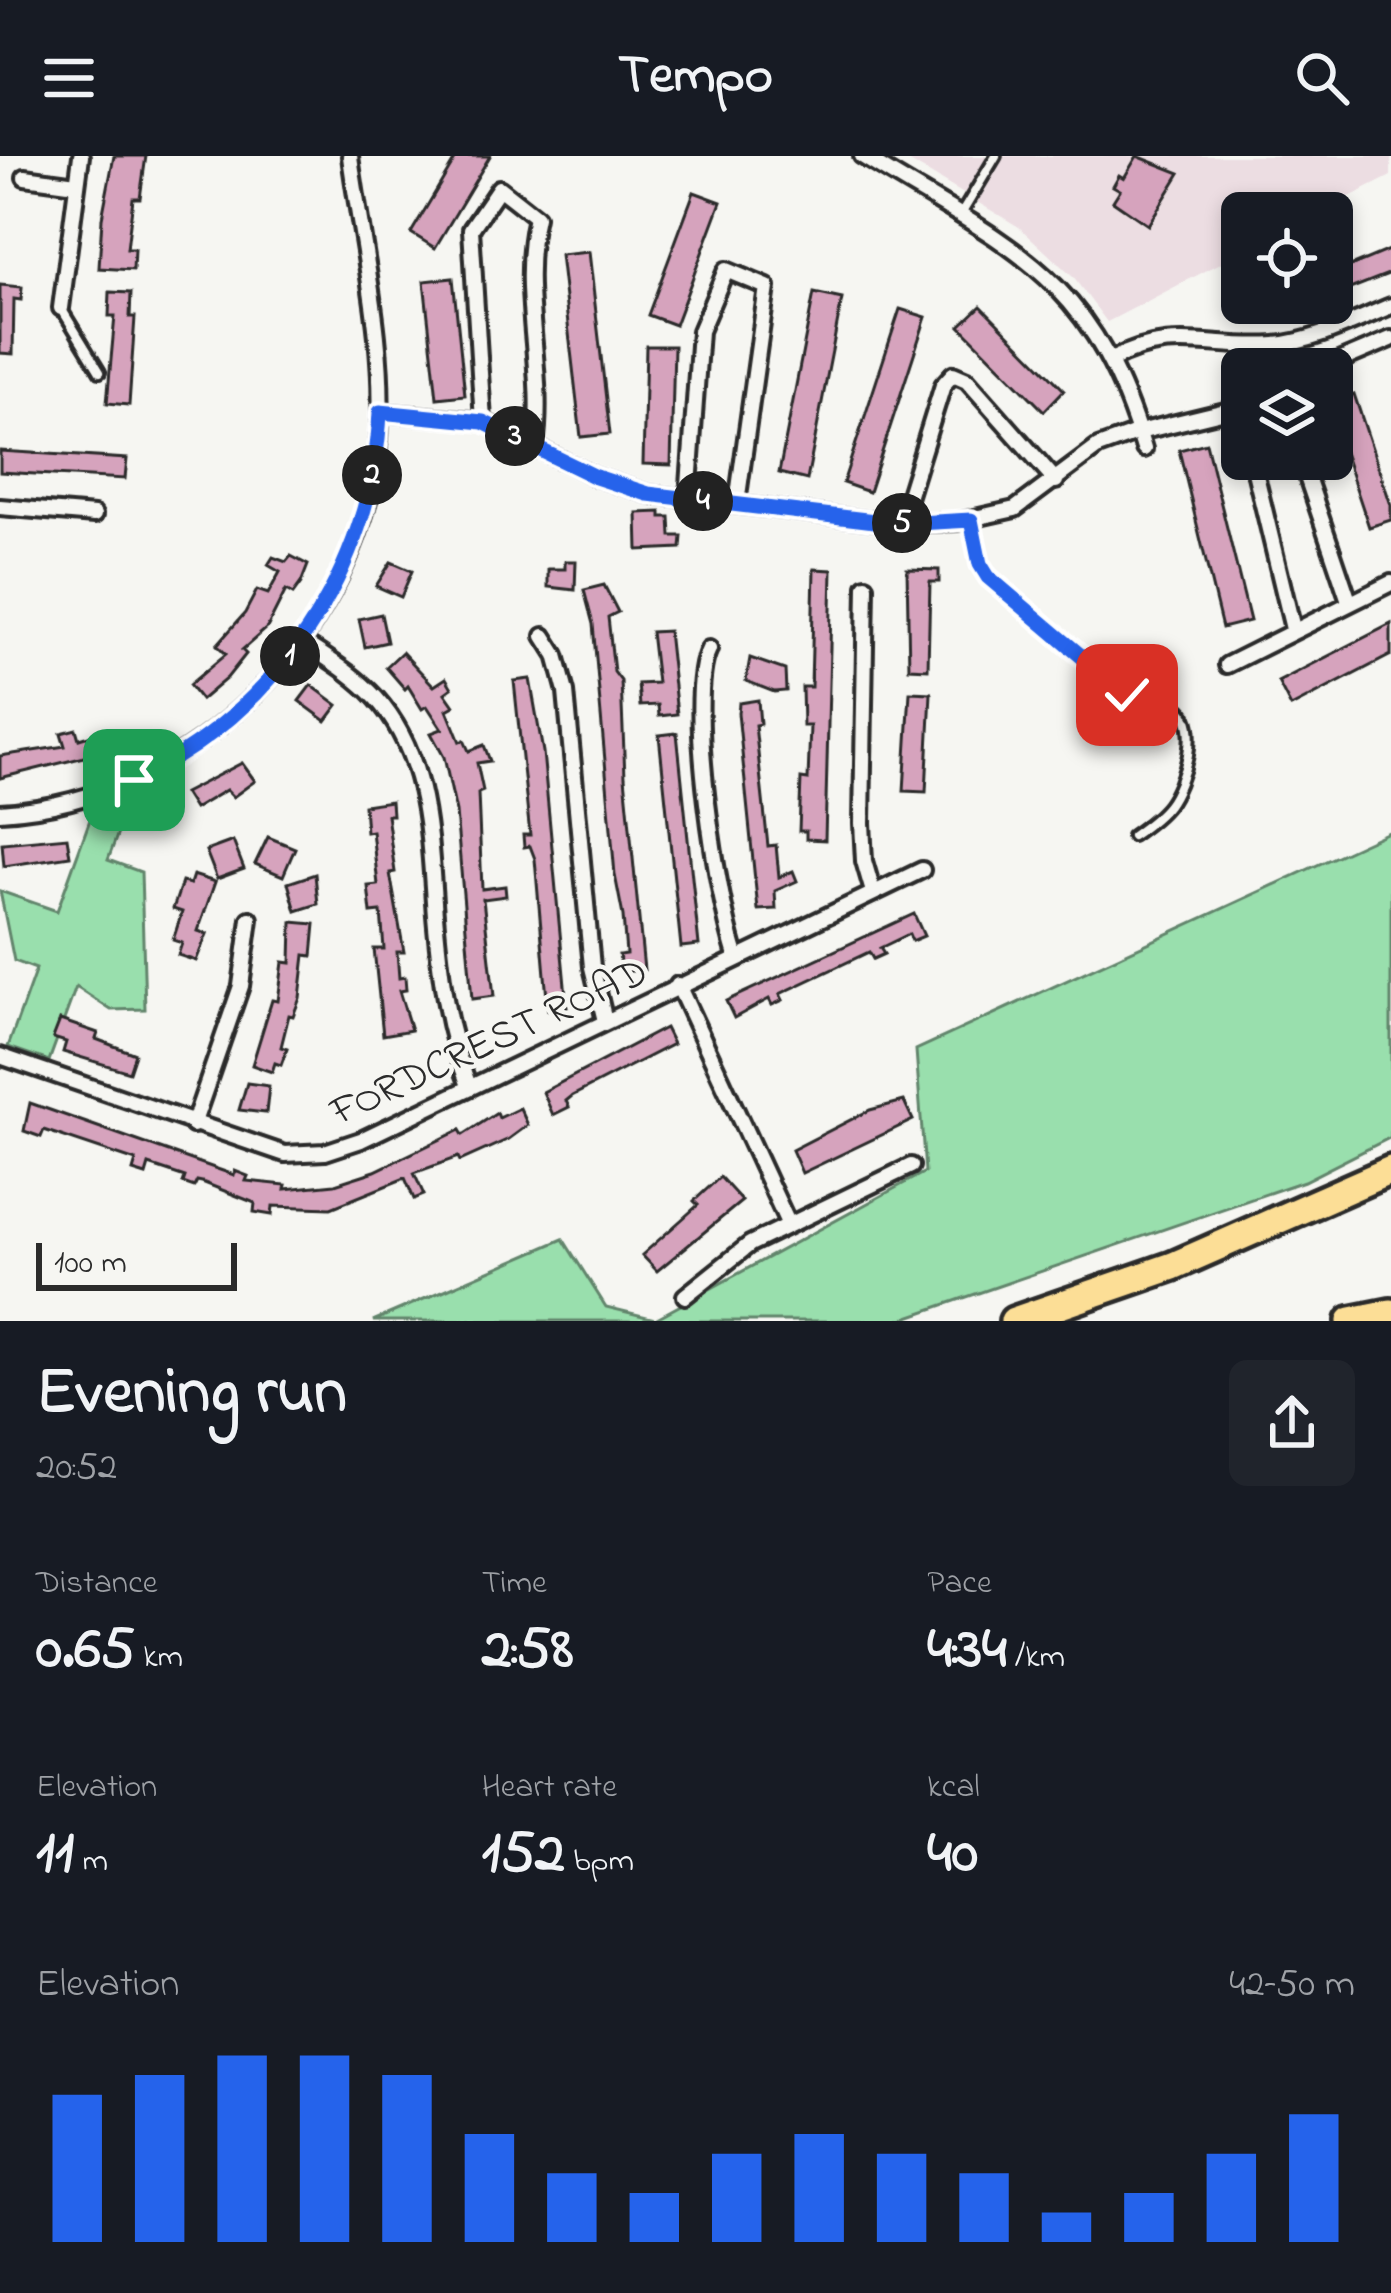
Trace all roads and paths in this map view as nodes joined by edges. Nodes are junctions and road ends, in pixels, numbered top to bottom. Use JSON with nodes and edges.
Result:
{"nodes":[{"id":1,"x":81,"y":156,"type":"edge"},
{"id":2,"x":350,"y":156,"type":"edge"},
{"id":3,"x":862,"y":156,"type":"edge"},
{"id":4,"x":995,"y":156,"type":"edge"},
{"id":5,"x":25,"y":177,"type":"dead end"},
{"id":6,"x":76,"y":184,"type":"junction"},
{"id":7,"x":959,"y":216,"type":"junction"},
{"id":8,"x":1391,"y":306,"type":"edge"},
{"id":9,"x":62,"y":308,"type":"joint"},
{"id":10,"x":1391,"y":339,"type":"edge"},
{"id":11,"x":1353,"y":355,"type":"edge"},
{"id":12,"x":1111,"y":360,"type":"junction"},
{"id":13,"x":100,"y":372,"type":"dead end"},
{"id":14,"x":380,"y":412,"type":"junction"},
{"id":15,"x":1221,"y":415,"type":"edge"},
{"id":16,"x":483,"y":422,"type":"junction"},
{"id":17,"x":1139,"y":432,"type":"junction"},
{"id":18,"x":535,"y":446,"type":"junction"},
{"id":19,"x":1144,"y":449,"type":"dead end"},
{"id":20,"x":1257,"y":480,"type":"edge"},
{"id":21,"x":1308,"y":480,"type":"edge"},
{"id":22,"x":1056,"y":481,"type":"junction"},
{"id":23,"x":688,"y":500,"type":"junction"},
{"id":24,"x":737,"y":503,"type":"junction"},
{"id":25,"x":0,"y":507,"type":"edge"},
{"id":26,"x":94,"y":514,"type":"dead end"},
{"id":27,"x":971,"y":520,"type":"junction"},
{"id":28,"x":900,"y":524,"type":"junction"},
{"id":29,"x":1391,"y":583,"type":"edge"},
{"id":30,"x":866,"y":586,"type":"dead end"},
{"id":31,"x":1349,"y":602,"type":"junction"},
{"id":32,"x":1293,"y":629,"type":"junction"},
{"id":33,"x":544,"y":636,"type":"dead end"},
{"id":34,"x":303,"y":642,"type":"junction"},
{"id":35,"x":710,"y":650,"type":"dead end"},
{"id":36,"x":1227,"y":665,"type":"dead end"},
{"id":37,"x":0,"y":812,"type":"edge"},
{"id":38,"x":1132,"y":836,"type":"dead end"},
{"id":39,"x":922,"y":870,"type":"dead end"},
{"id":40,"x":874,"y":892,"type":"junction"},
{"id":41,"x":250,"y":919,"type":"dead end"},
{"id":42,"x":737,"y":958,"type":"junction"},
{"id":43,"x":678,"y":986,"type":"junction"},
{"id":44,"x":605,"y":1021,"type":"junction"},
{"id":45,"x":0,"y":1056,"type":"edge"},
{"id":46,"x":469,"y":1086,"type":"junction"},
{"id":47,"x":193,"y":1125,"type":"junction"},
{"id":48,"x":1391,"y":1159,"type":"edge"},
{"id":49,"x":911,"y":1166,"type":"dead end"},
{"id":50,"x":1391,"y":1170,"type":"edge"},
{"id":51,"x":788,"y":1223,"type":"junction"},
{"id":52,"x":1106,"y":1288,"type":"junction"},
{"id":53,"x":685,"y":1296,"type":"dead end"},
{"id":54,"x":1391,"y":1313,"type":"edge"},
{"id":55,"x":1014,"y":1321,"type":"edge"},
{"id":56,"x":1351,"y":1321,"type":"edge"}],
"edges":[{"from":1,"to":6,"type":"street"},
{"from":2,"to":14,"type":"street"},
{"from":3,"to":7,"type":"street"},
{"from":4,"to":7,"type":"lane"},
{"from":5,"to":6,"type":"street"},
{"from":6,"to":9,"type":"street"},
{"from":7,"to":12,"type":"street"},
{"from":8,"to":12,"type":"street"},
{"from":9,"to":13,"type":"lane"},
{"from":10,"to":11,"type":"street"},
{"from":12,"to":17,"type":"street"},
{"from":14,"to":16,"type":"street"},
{"from":14,"to":34,"type":"street"},
{"from":15,"to":17,"type":"street"},
{"from":16,"to":18,"type":"street"},
{"from":16,"to":18,"type":"street"},
{"from":17,"to":19,"type":"street"},
{"from":17,"to":22,"type":"street"},
{"from":18,"to":23,"type":"street"},
{"from":20,"to":32,"type":"street"},
{"from":21,"to":31,"type":"street"},
{"from":22,"to":27,"type":"street"},
{"from":22,"to":28,"type":"street"},
{"from":23,"to":24,"type":"street"},
{"from":23,"to":24,"type":"street"},
{"from":24,"to":28,"type":"street"},
{"from":25,"to":26,"type":"street"},
{"from":27,"to":28,"type":"street"},
{"from":27,"to":38,"type":"lane"},
{"from":29,"to":31,"type":"street"},
{"from":30,"to":40,"type":"street"},
{"from":31,"to":32,"type":"street"},
{"from":32,"to":36,"type":"street"},
{"from":33,"to":44,"type":"street"},
{"from":34,"to":37,"type":"street"},
{"from":34,"to":46,"type":"street"},
{"from":35,"to":42,"type":"street"},
{"from":39,"to":40,"type":"street","name":"FORDCREST ROAD"},
{"from":40,"to":42,"type":"street","name":"FORDCREST ROAD"},
{"from":41,"to":47,"type":"street"},
{"from":42,"to":43,"type":"street","name":"FORDCREST ROAD"},
{"from":43,"to":44,"type":"street","name":"FORDCREST ROAD"},
{"from":43,"to":51,"type":"street"},
{"from":44,"to":46,"type":"street","name":"FORDCREST ROAD"},
{"from":45,"to":47,"type":"street","name":"FORDCREST ROAD"},
{"from":46,"to":47,"type":"street","name":"FORDCREST ROAD"},
{"from":48,"to":52,"type":"highway"},
{"from":49,"to":51,"type":"street"},
{"from":50,"to":52,"type":"highway"},
{"from":51,"to":53,"type":"street"},
{"from":52,"to":55,"type":"highway"},
{"from":54,"to":56,"type":"highway"}]}
